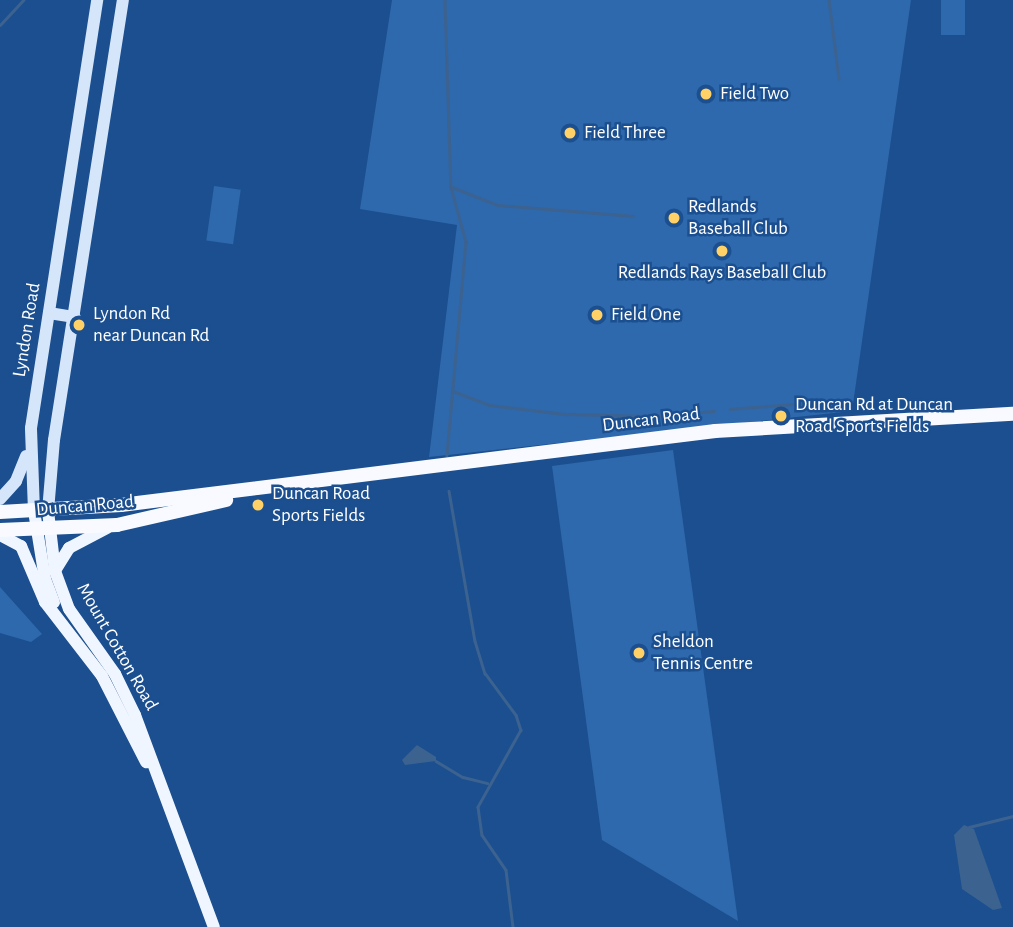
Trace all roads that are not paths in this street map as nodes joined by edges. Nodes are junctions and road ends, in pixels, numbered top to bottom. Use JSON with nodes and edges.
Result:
{"nodes":[{"id":1,"x":97,"y":0,"type":"edge"},
{"id":2,"x":123,"y":0,"type":"edge"},
{"id":3,"x":49,"y":313,"type":"junction"},
{"id":4,"x":75,"y":317,"type":"junction"},
{"id":5,"x":1013,"y":414,"type":"edge"},
{"id":6,"x":31,"y":428,"type":"junction"},
{"id":7,"x":296,"y":485,"type":"junction"},
{"id":8,"x":0,"y":499,"type":"edge"},
{"id":9,"x":41,"y":511,"type":"junction"},
{"id":10,"x":0,"y":512,"type":"edge"},
{"id":11,"x":117,"y":525,"type":"junction"},
{"id":12,"x":43,"y":530,"type":"junction"},
{"id":13,"x":0,"y":532,"type":"edge"},
{"id":14,"x":55,"y":571,"type":"junction"},
{"id":15,"x":148,"y":765,"type":"junction"},
{"id":16,"x":167,"y":805,"type":"junction"},
{"id":17,"x":214,"y":927,"type":"edge"}],
"edges":[{"from":1,"to":3,"type":"main road","name":"Lyndon Road"},
{"from":2,"to":4,"type":"main road"},
{"from":3,"to":4,"type":"main road"},
{"from":3,"to":6,"type":"main road","name":"Lyndon Road"},
{"from":4,"to":9,"type":"main road"},
{"from":5,"to":7,"type":"highway","name":"Duncan Road"},
{"from":6,"to":8,"type":"main road"},
{"from":6,"to":9,"type":"main road","name":"Lyndon Road"},
{"from":7,"to":9,"type":"highway","name":"Duncan Road"},
{"from":7,"to":11,"type":"highway","name":"Duncan Road"},
{"from":9,"to":10,"type":"highway"},
{"from":9,"to":12,"type":"main road","name":"Mount Cotton Road"},
{"from":11,"to":12,"type":"highway","name":"Duncan Road"},
{"from":11,"to":14,"type":"main road"},
{"from":12,"to":13,"type":"highway","name":"Duncan Road"},
{"from":12,"to":14,"type":"main road","name":"Mount Cotton Road"},
{"from":12,"to":15,"type":"main road"},
{"from":13,"to":15,"type":"main road","name":"Mount Cotton Road"},
{"from":14,"to":16,"type":"main road","name":"Mount Cotton Road"},
{"from":15,"to":16,"type":"main road","name":"Mount Cotton Road"},
{"from":16,"to":17,"type":"main road","name":"Mount Cotton Road"}]}
